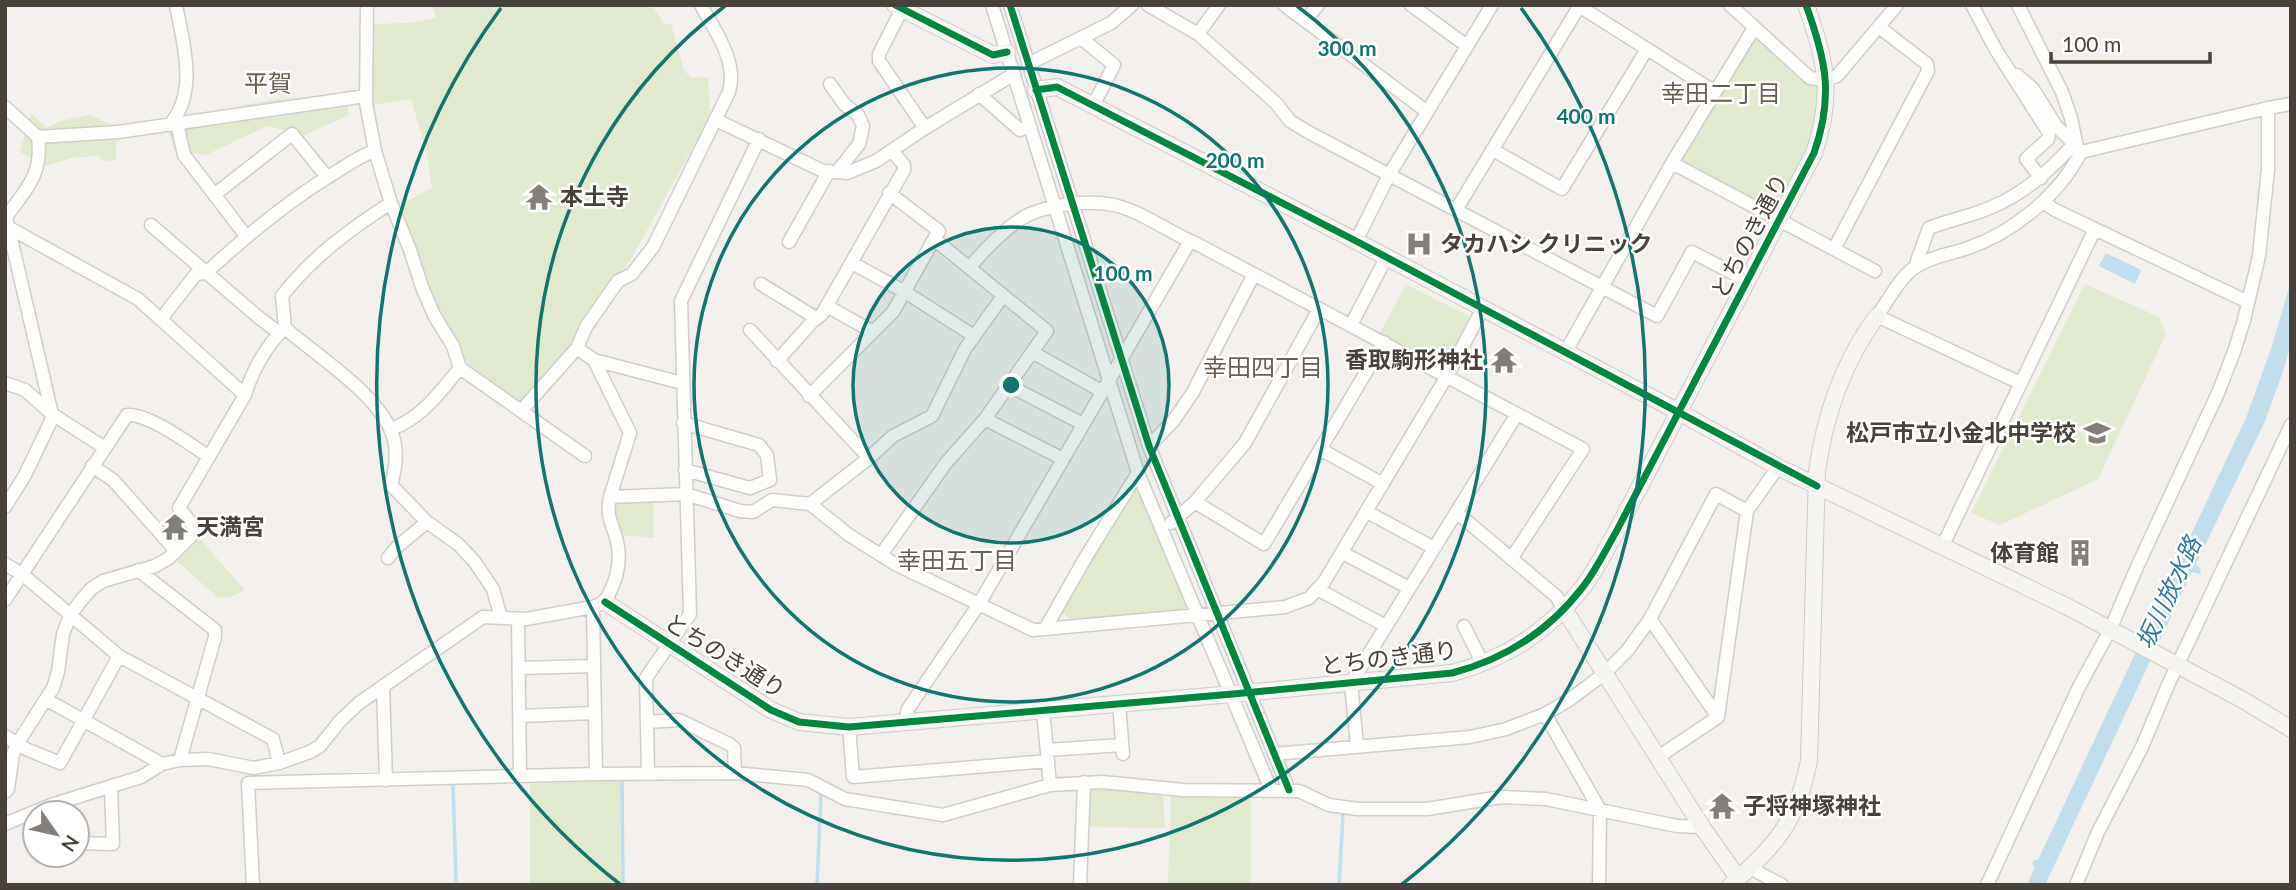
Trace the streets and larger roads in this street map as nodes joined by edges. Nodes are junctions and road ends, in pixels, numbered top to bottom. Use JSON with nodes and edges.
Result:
{"nodes":[{"id":1,"x":176,"y":5,"type":"edge"},
{"id":2,"x":367,"y":5,"type":"edge"},
{"id":3,"x":701,"y":5,"type":"edge"},
{"id":4,"x":992,"y":5,"type":"edge"},
{"id":5,"x":1010,"y":5,"type":"edge"},
{"id":6,"x":1132,"y":5,"type":"edge"},
{"id":7,"x":1149,"y":5,"type":"edge"},
{"id":8,"x":1219,"y":5,"type":"edge"},
{"id":9,"x":1284,"y":5,"type":"edge"},
{"id":10,"x":1318,"y":5,"type":"edge"},
{"id":11,"x":1411,"y":5,"type":"edge"},
{"id":12,"x":1492,"y":5,"type":"edge"},
{"id":13,"x":1730,"y":5,"type":"edge"},
{"id":14,"x":1806,"y":5,"type":"edge"},
{"id":15,"x":1897,"y":5,"type":"edge"},
{"id":16,"x":1972,"y":5,"type":"edge"},
{"id":17,"x":2018,"y":5,"type":"edge"},
{"id":18,"x":1579,"y":6,"type":"edge"},
{"id":19,"x":899,"y":7,"type":"edge"},
{"id":20,"x":1305,"y":20,"type":"junction"},
{"id":21,"x":1879,"y":27,"type":"junction"},
{"id":22,"x":1754,"y":28,"type":"junction"},
{"id":23,"x":1198,"y":34,"type":"junction"},
{"id":24,"x":1081,"y":38,"type":"junction"},
{"id":25,"x":1467,"y":46,"type":"junction"},
{"id":26,"x":1647,"y":49,"type":"junction"},
{"id":27,"x":1007,"y":52,"type":"junction"},
{"id":28,"x":1028,"y":64,"type":"junction"},
{"id":29,"x":2006,"y":65,"type":"junction"},
{"id":30,"x":1014,"y":74,"type":"junction"},
{"id":31,"x":1825,"y":80,"type":"junction"},
{"id":32,"x":830,"y":84,"type":"dead end"},
{"id":33,"x":1036,"y":90,"type":"junction"},
{"id":34,"x":1715,"y":92,"type":"junction"},
{"id":35,"x":979,"y":94,"type":"junction"},
{"id":36,"x":366,"y":96,"type":"junction"},
{"id":37,"x":2291,"y":104,"type":"edge"},
{"id":38,"x":1093,"y":106,"type":"junction"},
{"id":39,"x":5,"y":107,"type":"edge"},
{"id":40,"x":2271,"y":107,"type":"junction"},
{"id":41,"x":1426,"y":111,"type":"junction"},
{"id":42,"x":716,"y":120,"type":"junction"},
{"id":43,"x":174,"y":123,"type":"junction"},
{"id":44,"x":1030,"y":126,"type":"junction"},
{"id":45,"x":925,"y":128,"type":"junction"},
{"id":46,"x":38,"y":138,"type":"junction"},
{"id":47,"x":759,"y":139,"type":"junction"},
{"id":48,"x":2077,"y":148,"type":"junction"},
{"id":49,"x":1493,"y":150,"type":"junction"},
{"id":50,"x":375,"y":151,"type":"junction"},
{"id":51,"x":892,"y":151,"type":"junction"},
{"id":52,"x":1672,"y":163,"type":"junction"},
{"id":53,"x":833,"y":172,"type":"junction"},
{"id":54,"x":1389,"y":175,"type":"junction"},
{"id":55,"x":327,"y":177,"type":"junction"},
{"id":56,"x":2041,"y":177,"type":"junction"},
{"id":57,"x":889,"y":193,"type":"junction"},
{"id":58,"x":214,"y":195,"type":"junction"},
{"id":59,"x":2043,"y":202,"type":"junction"},
{"id":60,"x":391,"y":203,"type":"junction"},
{"id":61,"x":1073,"y":205,"type":"junction"},
{"id":62,"x":1056,"y":207,"type":"junction"},
{"id":63,"x":1456,"y":210,"type":"junction"},
{"id":64,"x":6,"y":220,"type":"edge"},
{"id":65,"x":1780,"y":222,"type":"junction"},
{"id":66,"x":151,"y":225,"type":"dead end"},
{"id":67,"x":2095,"y":229,"type":"junction"},
{"id":68,"x":246,"y":236,"type":"junction"},
{"id":69,"x":934,"y":239,"type":"junction"},
{"id":70,"x":1190,"y":241,"type":"junction"},
{"id":71,"x":1356,"y":241,"type":"junction"},
{"id":72,"x":789,"y":242,"type":"dead end"},
{"id":73,"x":1834,"y":249,"type":"junction"},
{"id":74,"x":1386,"y":258,"type":"junction"},
{"id":75,"x":852,"y":263,"type":"junction"},
{"id":76,"x":1917,"y":266,"type":"junction"},
{"id":77,"x":970,"y":267,"type":"junction"},
{"id":78,"x":1875,"y":271,"type":"dead end"},
{"id":79,"x":206,"y":273,"type":"junction"},
{"id":80,"x":1254,"y":274,"type":"junction"},
{"id":81,"x":1748,"y":281,"type":"junction"},
{"id":82,"x":761,"y":284,"type":"dead end"},
{"id":83,"x":1601,"y":287,"type":"junction"},
{"id":84,"x":905,"y":292,"type":"junction"},
{"id":85,"x":1003,"y":296,"type":"junction"},
{"id":86,"x":2248,"y":302,"type":"junction"},
{"id":87,"x":827,"y":306,"type":"junction"},
{"id":88,"x":1483,"y":308,"type":"junction"},
{"id":89,"x":1319,"y":309,"type":"junction"},
{"id":90,"x":1877,"y":316,"type":"junction"},
{"id":91,"x":161,"y":318,"type":"junction"},
{"id":92,"x":816,"y":318,"type":"junction"},
{"id":93,"x":1351,"y":325,"type":"junction"},
{"id":94,"x":282,"y":330,"type":"junction"},
{"id":95,"x":750,"y":330,"type":"dead end"},
{"id":96,"x":873,"y":332,"type":"junction"},
{"id":97,"x":974,"y":336,"type":"junction"},
{"id":98,"x":1384,"y":342,"type":"junction"},
{"id":99,"x":577,"y":348,"type":"junction"},
{"id":100,"x":1032,"y":352,"type":"junction"},
{"id":101,"x":1565,"y":353,"type":"junction"},
{"id":102,"x":594,"y":360,"type":"junction"},
{"id":103,"x":777,"y":361,"type":"junction"},
{"id":104,"x":1121,"y":361,"type":"junction"},
{"id":105,"x":460,"y":368,"type":"junction"},
{"id":106,"x":1447,"y":376,"type":"junction"},
{"id":107,"x":5,"y":383,"type":"edge"},
{"id":108,"x":682,"y":383,"type":"junction"},
{"id":109,"x":2020,"y":383,"type":"junction"},
{"id":110,"x":1008,"y":385,"type":"junction"},
{"id":111,"x":1106,"y":387,"type":"junction"},
{"id":112,"x":245,"y":394,"type":"junction"},
{"id":113,"x":809,"y":396,"type":"junction"},
{"id":114,"x":521,"y":411,"type":"junction"},
{"id":115,"x":1679,"y":412,"type":"junction"},
{"id":116,"x":52,"y":414,"type":"junction"},
{"id":117,"x":1517,"y":414,"type":"junction"},
{"id":118,"x":985,"y":419,"type":"junction"},
{"id":119,"x":683,"y":423,"type":"junction"},
{"id":120,"x":1083,"y":424,"type":"junction"},
{"id":121,"x":2291,"y":425,"type":"edge"},
{"id":122,"x":391,"y":429,"type":"junction"},
{"id":123,"x":1149,"y":446,"type":"junction"},
{"id":124,"x":104,"y":448,"type":"junction"},
{"id":125,"x":1320,"y":449,"type":"junction"},
{"id":126,"x":208,"y":456,"type":"junction"},
{"id":127,"x":585,"y":456,"type":"dead end"},
{"id":128,"x":869,"y":458,"type":"junction"},
{"id":129,"x":1063,"y":459,"type":"junction"},
{"id":130,"x":92,"y":466,"type":"junction"},
{"id":131,"x":1778,"y":467,"type":"junction"},
{"id":132,"x":685,"y":470,"type":"junction"},
{"id":133,"x":1138,"y":474,"type":"junction"},
{"id":134,"x":1383,"y":484,"type":"junction"},
{"id":135,"x":1817,"y":486,"type":"junction"},
{"id":136,"x":686,"y":494,"type":"junction"},
{"id":137,"x":610,"y":497,"type":"junction"},
{"id":138,"x":1195,"y":502,"type":"junction"},
{"id":139,"x":810,"y":504,"type":"junction"},
{"id":140,"x":5,"y":507,"type":"edge"},
{"id":141,"x":1747,"y":511,"type":"junction"},
{"id":142,"x":1456,"y":512,"type":"junction"},
{"id":143,"x":1367,"y":513,"type":"junction"},
{"id":144,"x":1177,"y":518,"type":"junction"},
{"id":145,"x":427,"y":522,"type":"junction"},
{"id":146,"x":1162,"y":531,"type":"junction"},
{"id":147,"x":1943,"y":545,"type":"junction"},
{"id":148,"x":1434,"y":548,"type":"junction"},
{"id":149,"x":176,"y":551,"type":"junction"},
{"id":150,"x":1343,"y":553,"type":"junction"},
{"id":151,"x":881,"y":555,"type":"junction"},
{"id":152,"x":388,"y":558,"type":"dead end"},
{"id":153,"x":1511,"y":558,"type":"junction"},
{"id":154,"x":5,"y":564,"type":"edge"},
{"id":155,"x":138,"y":570,"type":"junction"},
{"id":156,"x":22,"y":574,"type":"junction"},
{"id":157,"x":1409,"y":588,"type":"junction"},
{"id":158,"x":1317,"y":590,"type":"junction"},
{"id":159,"x":5,"y":600,"type":"edge"},
{"id":160,"x":599,"y":604,"type":"junction"},
{"id":161,"x":979,"y":604,"type":"junction"},
{"id":162,"x":1564,"y":609,"type":"junction"},
{"id":163,"x":1216,"y":613,"type":"junction"},
{"id":164,"x":1199,"y":615,"type":"junction"},
{"id":165,"x":70,"y":616,"type":"junction"},
{"id":166,"x":501,"y":618,"type":"junction"},
{"id":167,"x":1650,"y":619,"type":"junction"},
{"id":168,"x":518,"y":620,"type":"junction"},
{"id":169,"x":1386,"y":626,"type":"junction"},
{"id":170,"x":1464,"y":626,"type":"dead end"},
{"id":171,"x":1045,"y":629,"type":"junction"},
{"id":172,"x":2113,"y":631,"type":"junction"},
{"id":173,"x":669,"y":645,"type":"junction"},
{"id":174,"x":119,"y":656,"type":"junction"},
{"id":175,"x":1483,"y":664,"type":"junction"},
{"id":176,"x":2174,"y":664,"type":"junction"},
{"id":177,"x":593,"y":666,"type":"junction"},
{"id":178,"x":520,"y":668,"type":"junction"},
{"id":179,"x":1604,"y":674,"type":"junction"},
{"id":180,"x":1351,"y":683,"type":"junction"},
{"id":181,"x":383,"y":686,"type":"junction"},
{"id":182,"x":1240,"y":693,"type":"junction"},
{"id":183,"x":197,"y":699,"type":"junction"},
{"id":184,"x":47,"y":700,"type":"junction"},
{"id":185,"x":1119,"y":703,"type":"junction"},
{"id":186,"x":1043,"y":710,"type":"junction"},
{"id":187,"x":594,"y":713,"type":"junction"},
{"id":188,"x":1545,"y":714,"type":"junction"},
{"id":189,"x":520,"y":716,"type":"junction"},
{"id":190,"x":1718,"y":717,"type":"junction"},
{"id":191,"x":84,"y":719,"type":"junction"},
{"id":192,"x":905,"y":721,"type":"junction"},
{"id":193,"x":647,"y":722,"type":"junction"},
{"id":194,"x":849,"y":727,"type":"junction"},
{"id":195,"x":2291,"y":729,"type":"edge"},
{"id":196,"x":5,"y":736,"type":"edge"},
{"id":197,"x":17,"y":744,"type":"junction"},
{"id":198,"x":1357,"y":746,"type":"junction"},
{"id":199,"x":1274,"y":754,"type":"junction"},
{"id":200,"x":1048,"y":756,"type":"junction"},
{"id":201,"x":1658,"y":757,"type":"junction"},
{"id":202,"x":180,"y":760,"type":"junction"},
{"id":203,"x":279,"y":763,"type":"junction"},
{"id":204,"x":162,"y":764,"type":"junction"},
{"id":205,"x":247,"y":767,"type":"junction"},
{"id":206,"x":648,"y":773,"type":"junction"},
{"id":207,"x":735,"y":773,"type":"junction"},
{"id":208,"x":596,"y":774,"type":"junction"},
{"id":209,"x":520,"y":776,"type":"junction"},
{"id":210,"x":386,"y":780,"type":"junction"},
{"id":211,"x":1084,"y":782,"type":"junction"},
{"id":212,"x":248,"y":783,"type":"junction"},
{"id":213,"x":1050,"y":785,"type":"junction"},
{"id":214,"x":111,"y":788,"type":"junction"},
{"id":215,"x":1271,"y":790,"type":"junction"},
{"id":216,"x":1289,"y":790,"type":"junction"},
{"id":217,"x":5,"y":792,"type":"edge"},
{"id":218,"x":78,"y":799,"type":"edge"},
{"id":219,"x":1600,"y":810,"type":"junction"},
{"id":220,"x":1702,"y":827,"type":"junction"},
{"id":221,"x":91,"y":843,"type":"edge"},
{"id":222,"x":1740,"y":877,"type":"edge"},
{"id":223,"x":253,"y":884,"type":"edge"},
{"id":224,"x":1080,"y":885,"type":"edge"},
{"id":225,"x":1599,"y":885,"type":"edge"},
{"id":226,"x":1782,"y":885,"type":"edge"},
{"id":227,"x":1987,"y":885,"type":"edge"},
{"id":228,"x":2077,"y":885,"type":"edge"}],
"edges":[{"from":1,"to":43,"type":"street"},
{"from":2,"to":36,"type":"street"},
{"from":3,"to":42,"type":"street"},
{"from":4,"to":27,"type":"street"},
{"from":5,"to":28,"type":"street"},
{"from":6,"to":24,"type":"street"},
{"from":7,"to":23,"type":"street"},
{"from":8,"to":23,"type":"street"},
{"from":9,"to":20,"type":"street"},
{"from":10,"to":20,"type":"street"},
{"from":11,"to":25,"type":"street"},
{"from":12,"to":25,"type":"street"},
{"from":13,"to":22,"type":"street"},
{"from":14,"to":31,"type":"street","name":"とちのき通り"},
{"from":15,"to":21,"type":"street"},
{"from":16,"to":29,"type":"street"},
{"from":17,"to":48,"type":"street"},
{"from":18,"to":26,"type":"street"},
{"from":18,"to":49,"type":"street"},
{"from":19,"to":27,"type":"street"},
{"from":19,"to":45,"type":"street"},
{"from":20,"to":41,"type":"street"},
{"from":21,"to":31,"type":"street"},
{"from":21,"to":73,"type":"street"},
{"from":22,"to":31,"type":"street"},
{"from":22,"to":34,"type":"street"},
{"from":23,"to":54,"type":"street"},
{"from":24,"to":28,"type":"street"},
{"from":24,"to":38,"type":"street"},
{"from":25,"to":41,"type":"street"},
{"from":26,"to":34,"type":"street"},
{"from":26,"to":49,"type":"street"},
{"from":27,"to":30,"type":"street"},
{"from":28,"to":33,"type":"street"},
{"from":29,"to":48,"type":"street"},
{"from":29,"to":56,"type":"street"},
{"from":30,"to":35,"type":"street"},
{"from":30,"to":44,"type":"street"},
{"from":31,"to":65,"type":"street","name":"とちのき通り"},
{"from":32,"to":53,"type":"street"},
{"from":33,"to":38,"type":"street"},
{"from":33,"to":61,"type":"street"},
{"from":34,"to":52,"type":"street"},
{"from":35,"to":44,"type":"street"},
{"from":35,"to":45,"type":"street"},
{"from":36,"to":43,"type":"street"},
{"from":36,"to":50,"type":"street"},
{"from":37,"to":40,"type":"street"},
{"from":38,"to":71,"type":"street"},
{"from":39,"to":46,"type":"street"},
{"from":40,"to":48,"type":"street"},
{"from":40,"to":86,"type":"street"},
{"from":41,"to":54,"type":"street"},
{"from":42,"to":47,"type":"street"},
{"from":42,"to":99,"type":"street"},
{"from":43,"to":46,"type":"street"},
{"from":43,"to":58,"type":"street"},
{"from":44,"to":62,"type":"street"},
{"from":45,"to":51,"type":"street"},
{"from":46,"to":64,"type":"street"},
{"from":47,"to":53,"type":"street"},
{"from":47,"to":108,"type":"street"},
{"from":48,"to":56,"type":"street"},
{"from":48,"to":59,"type":"street"},
{"from":49,"to":63,"type":"street"},
{"from":50,"to":55,"type":"street"},
{"from":50,"to":60,"type":"street"},
{"from":51,"to":53,"type":"street"},
{"from":51,"to":57,"type":"street"},
{"from":52,"to":65,"type":"street"},
{"from":52,"to":83,"type":"street"},
{"from":53,"to":72,"type":"street"},
{"from":54,"to":63,"type":"street"},
{"from":54,"to":71,"type":"street"},
{"from":55,"to":58,"type":"street"},
{"from":55,"to":68,"type":"street"},
{"from":56,"to":76,"type":"street"},
{"from":57,"to":69,"type":"street"},
{"from":57,"to":75,"type":"street"},
{"from":58,"to":68,"type":"street"},
{"from":59,"to":67,"type":"street"},
{"from":59,"to":76,"type":"street"},
{"from":60,"to":94,"type":"street"},
{"from":60,"to":105,"type":"street"},
{"from":61,"to":62,"type":"street"},
{"from":61,"to":70,"type":"street"},
{"from":61,"to":104,"type":"street"},
{"from":62,"to":77,"type":"street"},
{"from":62,"to":111,"type":"street"},
{"from":63,"to":83,"type":"street"},
{"from":64,"to":91,"type":"street"},
{"from":64,"to":116,"type":"street"},
{"from":65,"to":73,"type":"street"},
{"from":65,"to":81,"type":"street","name":"とちのき通り"},
{"from":66,"to":79,"type":"street"},
{"from":67,"to":86,"type":"street"},
{"from":67,"to":109,"type":"street"},
{"from":68,"to":79,"type":"street"},
{"from":69,"to":77,"type":"street"},
{"from":69,"to":84,"type":"street"},
{"from":70,"to":80,"type":"street"},
{"from":70,"to":104,"type":"street"},
{"from":71,"to":74,"type":"street"},
{"from":73,"to":78,"type":"street"},
{"from":74,"to":88,"type":"street"},
{"from":74,"to":93,"type":"street"},
{"from":75,"to":84,"type":"street"},
{"from":75,"to":87,"type":"street"},
{"from":76,"to":90,"type":"street"},
{"from":77,"to":85,"type":"street"},
{"from":79,"to":91,"type":"street"},
{"from":79,"to":94,"type":"street"},
{"from":80,"to":89,"type":"street"},
{"from":80,"to":123,"type":"street"},
{"from":81,"to":83,"type":"street"},
{"from":81,"to":115,"type":"street","name":"とちのき通り"},
{"from":82,"to":92,"type":"street"},
{"from":83,"to":101,"type":"street"},
{"from":84,"to":96,"type":"street"},
{"from":84,"to":97,"type":"street"},
{"from":85,"to":97,"type":"street"},
{"from":85,"to":100,"type":"street"},
{"from":86,"to":172,"type":"street"},
{"from":87,"to":92,"type":"street"},
{"from":87,"to":96,"type":"street"},
{"from":88,"to":101,"type":"street"},
{"from":88,"to":106,"type":"street"},
{"from":89,"to":93,"type":"street"},
{"from":89,"to":138,"type":"street"},
{"from":90,"to":109,"type":"street"},
{"from":90,"to":135,"type":"street"},
{"from":91,"to":112,"type":"street"},
{"from":92,"to":103,"type":"street"},
{"from":93,"to":98,"type":"street"},
{"from":94,"to":112,"type":"street"},
{"from":94,"to":122,"type":"street"},
{"from":95,"to":103,"type":"street"},
{"from":96,"to":113,"type":"street"},
{"from":97,"to":128,"type":"street"},
{"from":98,"to":106,"type":"street"},
{"from":98,"to":125,"type":"street"},
{"from":99,"to":102,"type":"street"},
{"from":99,"to":114,"type":"street"},
{"from":100,"to":110,"type":"street"},
{"from":100,"to":111,"type":"street"},
{"from":101,"to":115,"type":"street"},
{"from":102,"to":108,"type":"street"},
{"from":102,"to":137,"type":"street"},
{"from":103,"to":113,"type":"street"},
{"from":104,"to":111,"type":"street"},
{"from":104,"to":123,"type":"street"},
{"from":105,"to":114,"type":"street"},
{"from":105,"to":122,"type":"street"},
{"from":106,"to":117,"type":"street"},
{"from":106,"to":134,"type":"street"},
{"from":107,"to":116,"type":"street"},
{"from":108,"to":119,"type":"street"},
{"from":109,"to":147,"type":"street"},
{"from":110,"to":118,"type":"street"},
{"from":110,"to":120,"type":"street"},
{"from":111,"to":120,"type":"street"},
{"from":111,"to":133,"type":"street"},
{"from":112,"to":126,"type":"street"},
{"from":113,"to":128,"type":"street"},
{"from":114,"to":127,"type":"street"},
{"from":115,"to":131,"type":"street"},
{"from":115,"to":162,"type":"street","name":"とちのき通り"},
{"from":116,"to":124,"type":"street"},
{"from":116,"to":140,"type":"street"},
{"from":117,"to":142,"type":"street"},
{"from":117,"to":153,"type":"street"},
{"from":118,"to":129,"type":"street"},
{"from":118,"to":151,"type":"street"},
{"from":119,"to":132,"type":"street"},
{"from":119,"to":132,"type":"street"},
{"from":120,"to":129,"type":"street"},
{"from":121,"to":176,"type":"street"},
{"from":122,"to":145,"type":"street"},
{"from":123,"to":144,"type":"street"},
{"from":124,"to":126,"type":"street"},
{"from":124,"to":130,"type":"street"},
{"from":125,"to":134,"type":"street"},
{"from":125,"to":138,"type":"street"},
{"from":126,"to":149,"type":"street"},
{"from":128,"to":139,"type":"street"},
{"from":129,"to":161,"type":"street"},
{"from":130,"to":149,"type":"street"},
{"from":130,"to":156,"type":"street"},
{"from":131,"to":135,"type":"street"},
{"from":131,"to":141,"type":"street"},
{"from":132,"to":136,"type":"street"},
{"from":133,"to":146,"type":"street"},
{"from":133,"to":171,"type":"street"},
{"from":134,"to":143,"type":"street"},
{"from":135,"to":147,"type":"street"},
{"from":135,"to":222,"type":"street"},
{"from":136,"to":137,"type":"street"},
{"from":136,"to":139,"type":"street"},
{"from":136,"to":173,"type":"street"},
{"from":137,"to":160,"type":"street"},
{"from":138,"to":144,"type":"street"},
{"from":139,"to":151,"type":"street"},
{"from":141,"to":167,"type":"street"},
{"from":141,"to":190,"type":"street"},
{"from":142,"to":148,"type":"street"},
{"from":142,"to":153,"type":"street"},
{"from":143,"to":148,"type":"street"},
{"from":143,"to":150,"type":"street"},
{"from":144,"to":146,"type":"street"},
{"from":144,"to":163,"type":"street"},
{"from":145,"to":152,"type":"street"},
{"from":145,"to":166,"type":"street"},
{"from":146,"to":164,"type":"street"},
{"from":147,"to":172,"type":"street"},
{"from":148,"to":157,"type":"street"},
{"from":149,"to":155,"type":"street"},
{"from":150,"to":157,"type":"street"},
{"from":150,"to":158,"type":"street"},
{"from":151,"to":161,"type":"street"},
{"from":153,"to":162,"type":"street"},
{"from":154,"to":156,"type":"street"},
{"from":155,"to":165,"type":"street"},
{"from":155,"to":183,"type":"street"},
{"from":156,"to":159,"type":"street"},
{"from":156,"to":165,"type":"street"},
{"from":157,"to":169,"type":"street"},
{"from":158,"to":163,"type":"street"},
{"from":158,"to":169,"type":"street"},
{"from":160,"to":168,"type":"street"},
{"from":160,"to":173,"type":"street","name":"とちのき通り"},
{"from":160,"to":177,"type":"street"},
{"from":161,"to":171,"type":"street"},
{"from":161,"to":192,"type":"street"},
{"from":162,"to":175,"type":"street","name":"とちのき通り"},
{"from":162,"to":179,"type":"street"},
{"from":163,"to":164,"type":"street"},
{"from":163,"to":182,"type":"street"},
{"from":164,"to":171,"type":"street"},
{"from":164,"to":182,"type":"street"},
{"from":165,"to":174,"type":"street"},
{"from":165,"to":184,"type":"street"},
{"from":166,"to":168,"type":"street"},
{"from":166,"to":181,"type":"street"},
{"from":167,"to":179,"type":"street"},
{"from":167,"to":190,"type":"street"},
{"from":168,"to":178,"type":"street"},
{"from":169,"to":180,"type":"street"},
{"from":170,"to":175,"type":"street"},
{"from":172,"to":176,"type":"street"},
{"from":172,"to":227,"type":"street"},
{"from":173,"to":193,"type":"street"},
{"from":173,"to":194,"type":"street","name":"とちのき通り"},
{"from":174,"to":183,"type":"street"},
{"from":174,"to":191,"type":"street"},
{"from":175,"to":180,"type":"street","name":"とちのき通り"},
{"from":176,"to":195,"type":"street"},
{"from":176,"to":228,"type":"street"},
{"from":177,"to":178,"type":"street"},
{"from":177,"to":187,"type":"street"},
{"from":178,"to":189,"type":"street"},
{"from":179,"to":188,"type":"street"},
{"from":179,"to":201,"type":"street"},
{"from":180,"to":182,"type":"street","name":"とちのき通り"},
{"from":180,"to":198,"type":"street"},
{"from":181,"to":203,"type":"street"},
{"from":181,"to":210,"type":"street"},
{"from":182,"to":185,"type":"street","name":"とちのき通り"},
{"from":182,"to":199,"type":"street"},
{"from":182,"to":215,"type":"street"},
{"from":183,"to":202,"type":"street"},
{"from":183,"to":203,"type":"street"},
{"from":184,"to":191,"type":"street"},
{"from":184,"to":197,"type":"street"},
{"from":185,"to":186,"type":"street","name":"とちのき通り"},
{"from":185,"to":200,"type":"street"},
{"from":186,"to":192,"type":"street","name":"とちのき通り"},
{"from":186,"to":200,"type":"street"},
{"from":187,"to":189,"type":"street"},
{"from":187,"to":208,"type":"street"},
{"from":188,"to":198,"type":"street"},
{"from":188,"to":219,"type":"street"},
{"from":189,"to":209,"type":"street"},
{"from":190,"to":201,"type":"street"},
{"from":191,"to":197,"type":"street"},
{"from":191,"to":204,"type":"street"},
{"from":192,"to":194,"type":"street","name":"とちのき通り"},
{"from":193,"to":206,"type":"street"},
{"from":193,"to":207,"type":"street"},
{"from":194,"to":200,"type":"street"},
{"from":196,"to":197,"type":"street"},
{"from":197,"to":217,"type":"street"},
{"from":198,"to":199,"type":"street"},
{"from":199,"to":216,"type":"street"},
{"from":200,"to":213,"type":"street"},
{"from":201,"to":220,"type":"street"},
{"from":202,"to":204,"type":"street"},
{"from":202,"to":205,"type":"street"},
{"from":203,"to":205,"type":"street"},
{"from":204,"to":214,"type":"street"},
{"from":205,"to":212,"type":"street"},
{"from":206,"to":207,"type":"street"},
{"from":206,"to":208,"type":"street"},
{"from":207,"to":213,"type":"street"},
{"from":208,"to":209,"type":"street"},
{"from":209,"to":210,"type":"street"},
{"from":210,"to":212,"type":"street"},
{"from":211,"to":213,"type":"street"},
{"from":211,"to":215,"type":"street"},
{"from":211,"to":224,"type":"street"},
{"from":212,"to":223,"type":"street"},
{"from":214,"to":218,"type":"street"},
{"from":214,"to":221,"type":"street"},
{"from":215,"to":216,"type":"street"},
{"from":216,"to":219,"type":"street"},
{"from":219,"to":220,"type":"street"},
{"from":219,"to":225,"type":"street"},
{"from":220,"to":222,"type":"street"},
{"from":222,"to":226,"type":"street"}]}
